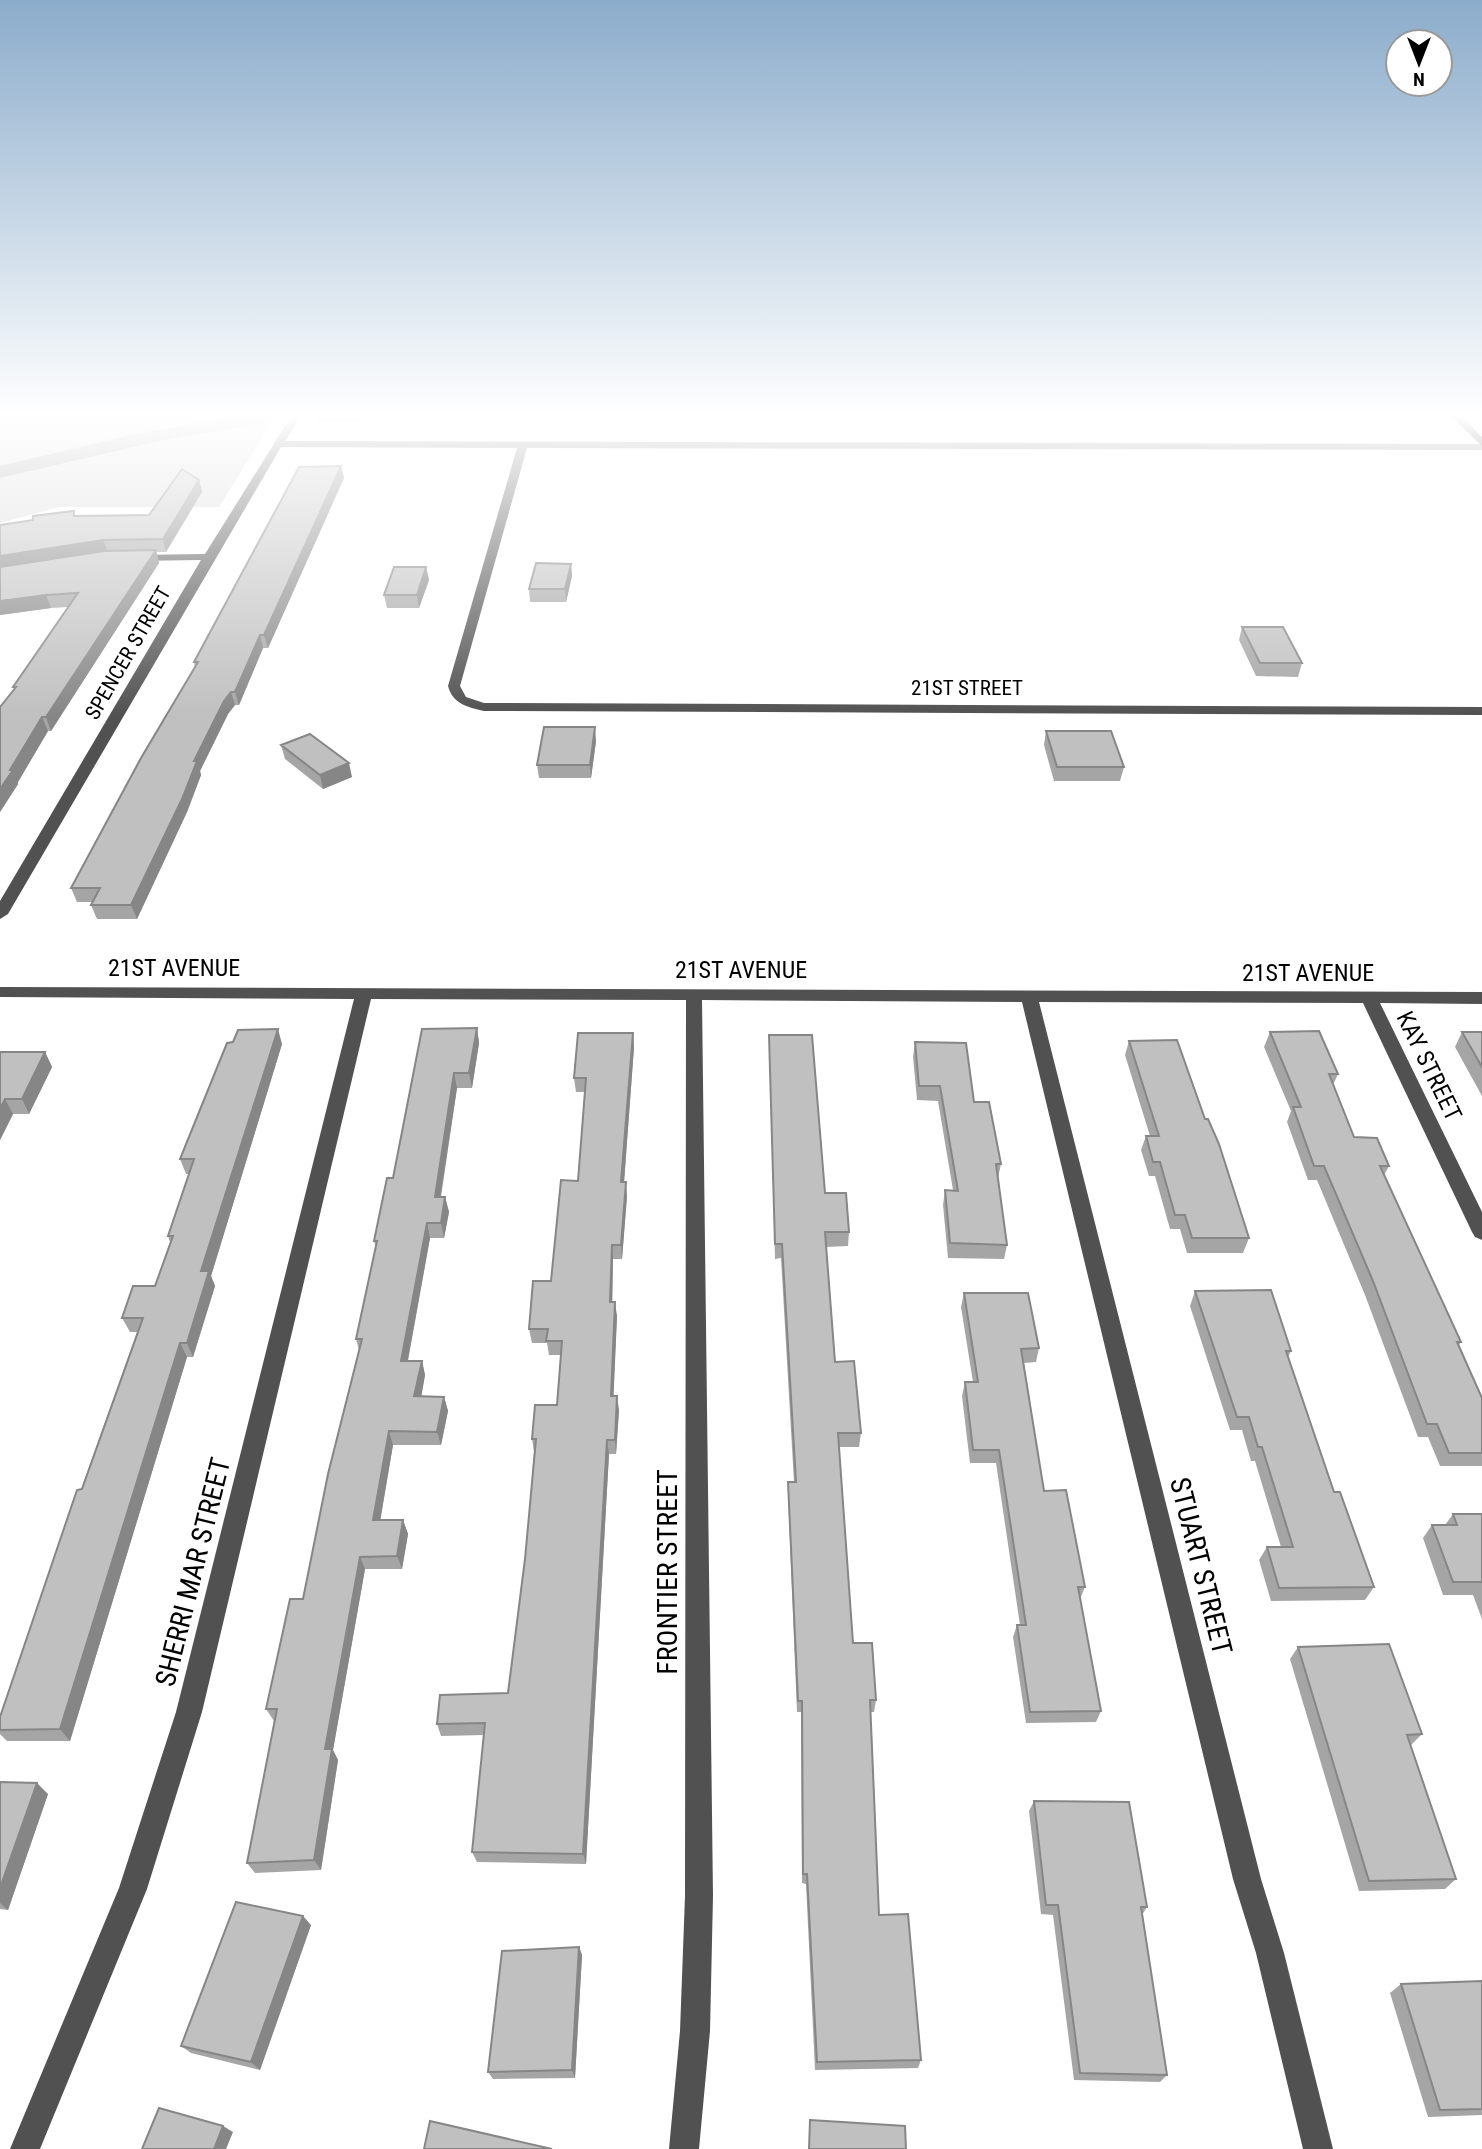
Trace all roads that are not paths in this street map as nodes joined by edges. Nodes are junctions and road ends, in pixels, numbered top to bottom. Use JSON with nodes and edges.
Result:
{"nodes":[{"id":1,"x":234,"y":515,"type":"edge"},
{"id":2,"x":503,"y":515,"type":"edge"},
{"id":3,"x":209,"y":557,"type":"junction"},
{"id":4,"x":121,"y":558,"type":"edge"},
{"id":5,"x":1482,"y":711,"type":"edge"},
{"id":6,"x":0,"y":914,"type":"edge"},
{"id":7,"x":0,"y":992,"type":"edge"},
{"id":8,"x":364,"y":993,"type":"junction"},
{"id":9,"x":694,"y":995,"type":"junction"},
{"id":10,"x":1029,"y":996,"type":"junction"},
{"id":11,"x":1369,"y":998,"type":"junction"},
{"id":12,"x":1482,"y":998,"type":"edge"},
{"id":13,"x":1482,"y":1232,"type":"edge"},
{"id":14,"x":25,"y":2149,"type":"edge"},
{"id":15,"x":684,"y":2149,"type":"edge"},
{"id":16,"x":1318,"y":2149,"type":"edge"}],
"edges":[{"from":1,"to":3,"type":"street","name":"SPENCER STREET"},
{"from":2,"to":5,"type":"street","name":"21ST STREET"},
{"from":3,"to":4,"type":"street"},
{"from":3,"to":6,"type":"street","name":"SPENCER STREET"},
{"from":7,"to":8,"type":"street","name":"21ST AVENUE"},
{"from":8,"to":9,"type":"street","name":"21ST AVENUE"},
{"from":8,"to":14,"type":"street","name":"SHERRI MAR STREET"},
{"from":9,"to":10,"type":"street","name":"21ST AVENUE"},
{"from":9,"to":15,"type":"street","name":"FRONTIER STREET"},
{"from":10,"to":11,"type":"street","name":"21ST AVENUE"},
{"from":10,"to":16,"type":"street","name":"STUART STREET"},
{"from":11,"to":12,"type":"street","name":"21ST AVENUE"},
{"from":11,"to":13,"type":"street","name":"KAY STREET"}]}
